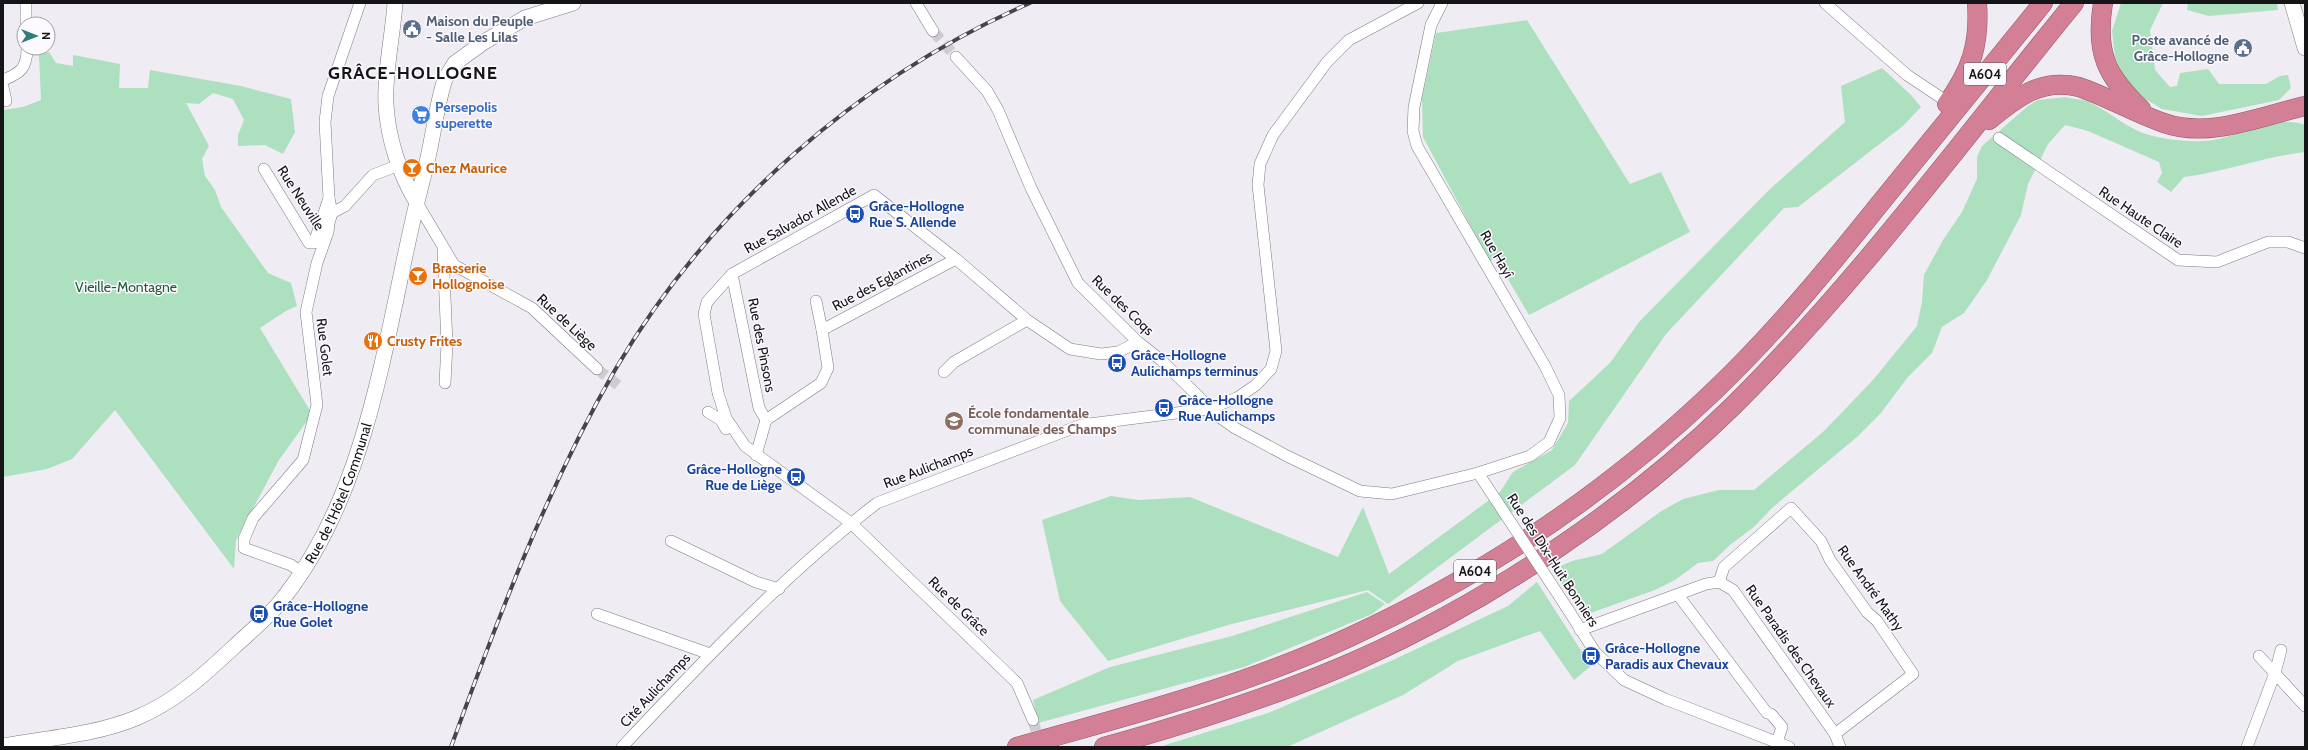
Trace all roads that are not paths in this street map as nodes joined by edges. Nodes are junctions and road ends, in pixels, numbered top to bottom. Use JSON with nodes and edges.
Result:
{"nodes":[{"id":1,"x":26,"y":3,"type":"edge"},
{"id":2,"x":360,"y":3,"type":"edge"},
{"id":3,"x":395,"y":3,"type":"edge"},
{"id":4,"x":573,"y":3,"type":"edge"},
{"id":5,"x":916,"y":3,"type":"edge"},
{"id":6,"x":1418,"y":3,"type":"edge"},
{"id":7,"x":1442,"y":3,"type":"edge"},
{"id":8,"x":1825,"y":3,"type":"edge"},
{"id":9,"x":1977,"y":3,"type":"edge"},
{"id":10,"x":2043,"y":3,"type":"edge"},
{"id":11,"x":2074,"y":3,"type":"edge"},
{"id":12,"x":2103,"y":3,"type":"edge"},
{"id":13,"x":2292,"y":3,"type":"edge"},
{"id":14,"x":542,"y":8,"type":"edge"},
{"id":15,"x":26,"y":16,"type":"edge"},
{"id":16,"x":933,"y":31,"type":"tunnel mouth"},
{"id":17,"x":2305,"y":48,"type":"edge"},
{"id":18,"x":26,"y":56,"type":"edge"},
{"id":19,"x":956,"y":57,"type":"tunnel mouth"},
{"id":20,"x":3,"y":80,"type":"edge"},
{"id":21,"x":3,"y":87,"type":"edge"},
{"id":22,"x":1942,"y":99,"type":"dead end"},
{"id":23,"x":6,"y":101,"type":"dead end"},
{"id":24,"x":2305,"y":106,"type":"edge"},
{"id":25,"x":2146,"y":114,"type":"junction"},
{"id":26,"x":1972,"y":128,"type":"junction"},
{"id":27,"x":1999,"y":138,"type":"dead end"},
{"id":28,"x":1928,"y":145,"type":"junction"},
{"id":29,"x":399,"y":165,"type":"junction"},
{"id":30,"x":264,"y":169,"type":"dead end"},
{"id":31,"x":329,"y":198,"type":"junction"},
{"id":32,"x":416,"y":201,"type":"junction"},
{"id":33,"x":332,"y":213,"type":"junction"},
{"id":34,"x":443,"y":248,"type":"junction"},
{"id":35,"x":2305,"y":248,"type":"edge"},
{"id":36,"x":956,"y":259,"type":"junction"},
{"id":37,"x":732,"y":274,"type":"junction"},
{"id":38,"x":816,"y":301,"type":"dead end"},
{"id":39,"x":1027,"y":320,"type":"junction"},
{"id":40,"x":822,"y":330,"type":"junction"},
{"id":41,"x":1138,"y":342,"type":"junction"},
{"id":42,"x":597,"y":369,"type":"tunnel mouth"},
{"id":43,"x":944,"y":372,"type":"dead end"},
{"id":44,"x":446,"y":383,"type":"dead end"},
{"id":45,"x":1208,"y":408,"type":"junction"},
{"id":46,"x":708,"y":412,"type":"dead end"},
{"id":47,"x":766,"y":420,"type":"junction"},
{"id":48,"x":745,"y":446,"type":"junction"},
{"id":49,"x":756,"y":455,"type":"junction"},
{"id":50,"x":1478,"y":473,"type":"junction"},
{"id":51,"x":851,"y":523,"type":"junction"},
{"id":52,"x":671,"y":541,"type":"dead end"},
{"id":53,"x":301,"y":572,"type":"junction"},
{"id":54,"x":1719,"y":582,"type":"junction"},
{"id":55,"x":779,"y":589,"type":"junction"},
{"id":56,"x":1678,"y":594,"type":"junction"},
{"id":57,"x":597,"y":614,"type":"dead end"},
{"id":58,"x":1580,"y":630,"type":"junction"},
{"id":59,"x":2281,"y":650,"type":"dead end"},
{"id":60,"x":710,"y":654,"type":"junction"},
{"id":61,"x":2259,"y":656,"type":"dead end"},
{"id":62,"x":2275,"y":673,"type":"junction"},
{"id":63,"x":2305,"y":706,"type":"edge"},
{"id":64,"x":1032,"y":720,"type":"tunnel mouth"},
{"id":65,"x":1835,"y":734,"type":"junction"},
{"id":66,"x":1777,"y":742,"type":"junction"},
{"id":67,"x":3,"y":746,"type":"edge"},
{"id":68,"x":622,"y":747,"type":"edge"},
{"id":69,"x":1018,"y":747,"type":"edge"},
{"id":70,"x":1104,"y":747,"type":"edge"},
{"id":71,"x":1789,"y":747,"type":"edge"},
{"id":72,"x":1840,"y":747,"type":"edge"},
{"id":73,"x":2246,"y":747,"type":"edge"}],
"edges":[{"from":1,"to":15,"type":"street"},
{"from":2,"to":31,"type":"street","name":"Rue Golet"},
{"from":3,"to":29,"type":"street"},
{"from":4,"to":14,"type":"street"},
{"from":5,"to":16,"type":"street"},
{"from":6,"to":45,"type":"street","name":"Rue Aulichamps"},
{"from":7,"to":50,"type":"street","name":"Rue Hayî"},
{"from":8,"to":22,"type":"street"},
{"from":9,"to":28,"type":"highway"},
{"from":10,"to":28,"type":"highway","number":"A604"},
{"from":11,"to":26,"type":"highway","number":"A604"},
{"from":12,"to":25,"type":"highway"},
{"from":13,"to":17,"type":"street"},
{"from":14,"to":32,"type":"street","name":"Rue de l'Hôtel Communal"},
{"from":18,"to":20,"type":"street"},
{"from":19,"to":41,"type":"street","name":"Rue des Coqs"},
{"from":21,"to":23,"type":"street"},
{"from":24,"to":25,"type":"highway"},
{"from":25,"to":26,"type":"highway"},
{"from":26,"to":70,"type":"highway","number":"A604"},
{"from":27,"to":35,"type":"street","name":"Rue Haute Claire"},
{"from":28,"to":69,"type":"highway","number":"A604"},
{"from":29,"to":32,"type":"street"},
{"from":29,"to":33,"type":"street"},
{"from":30,"to":31,"type":"street","name":"Rue Neuville"},
{"from":31,"to":33,"type":"street","name":"Rue Golet"},
{"from":32,"to":34,"type":"street","name":"Rue de Liège"},
{"from":32,"to":53,"type":"street","name":"Rue de l'Hôtel Communal"},
{"from":33,"to":53,"type":"street","name":"Rue Golet"},
{"from":34,"to":42,"type":"street","name":"Rue de Liège"},
{"from":34,"to":44,"type":"street"},
{"from":36,"to":37,"type":"street","name":"Rue Salvador Allende"},
{"from":36,"to":39,"type":"street","name":"Rue Salvador Allende"},
{"from":36,"to":40,"type":"street","name":"Rue des Eglantines"},
{"from":37,"to":47,"type":"street","name":"Rue des Pinsons"},
{"from":37,"to":48,"type":"street","name":"Rue Salvador Allende"},
{"from":38,"to":40,"type":"street","name":"Rue des Eglantines"},
{"from":39,"to":41,"type":"street","name":"Rue Salvador Allende"},
{"from":39,"to":43,"type":"street"},
{"from":40,"to":47,"type":"street","name":"Rue des Eglantines"},
{"from":41,"to":45,"type":"street","name":"Rue des Coqs"},
{"from":45,"to":50,"type":"street","name":"Rue des Coqs"},
{"from":45,"to":51,"type":"street","name":"Rue Aulichamps"},
{"from":46,"to":48,"type":"street"},
{"from":47,"to":49,"type":"street"},
{"from":48,"to":49,"type":"street"},
{"from":49,"to":51,"type":"street"},
{"from":50,"to":58,"type":"street","name":"Rue des Dix-Huit Bonniers","bridge":true},
{"from":51,"to":55,"type":"street","name":"Cité Aulichamps"},
{"from":51,"to":64,"type":"street","name":"Rue de Grâce"},
{"from":52,"to":55,"type":"street"},
{"from":53,"to":67,"type":"street","name":"Rue de l'Hôtel Communal"},
{"from":54,"to":56,"type":"street"},
{"from":54,"to":65,"type":"street","name":"Rue Paradis des Chevaux"},
{"from":54,"to":65,"type":"street","name":"Rue André Mathy"},
{"from":55,"to":60,"type":"street","name":"Cité Aulichamps"},
{"from":56,"to":58,"type":"street"},
{"from":56,"to":66,"type":"street"},
{"from":57,"to":60,"type":"street","name":"Cité Aulichamps"},
{"from":58,"to":66,"type":"street","name":"Rue des Dix-Huit Bonniers"},
{"from":59,"to":62,"type":"street"},
{"from":60,"to":68,"type":"street","name":"Cité Aulichamps"},
{"from":61,"to":62,"type":"street"},
{"from":62,"to":63,"type":"street"},
{"from":62,"to":73,"type":"street"},
{"from":65,"to":72,"type":"street"},
{"from":66,"to":71,"type":"street","name":"Rue des Dix-Huit Bonniers"}]}
